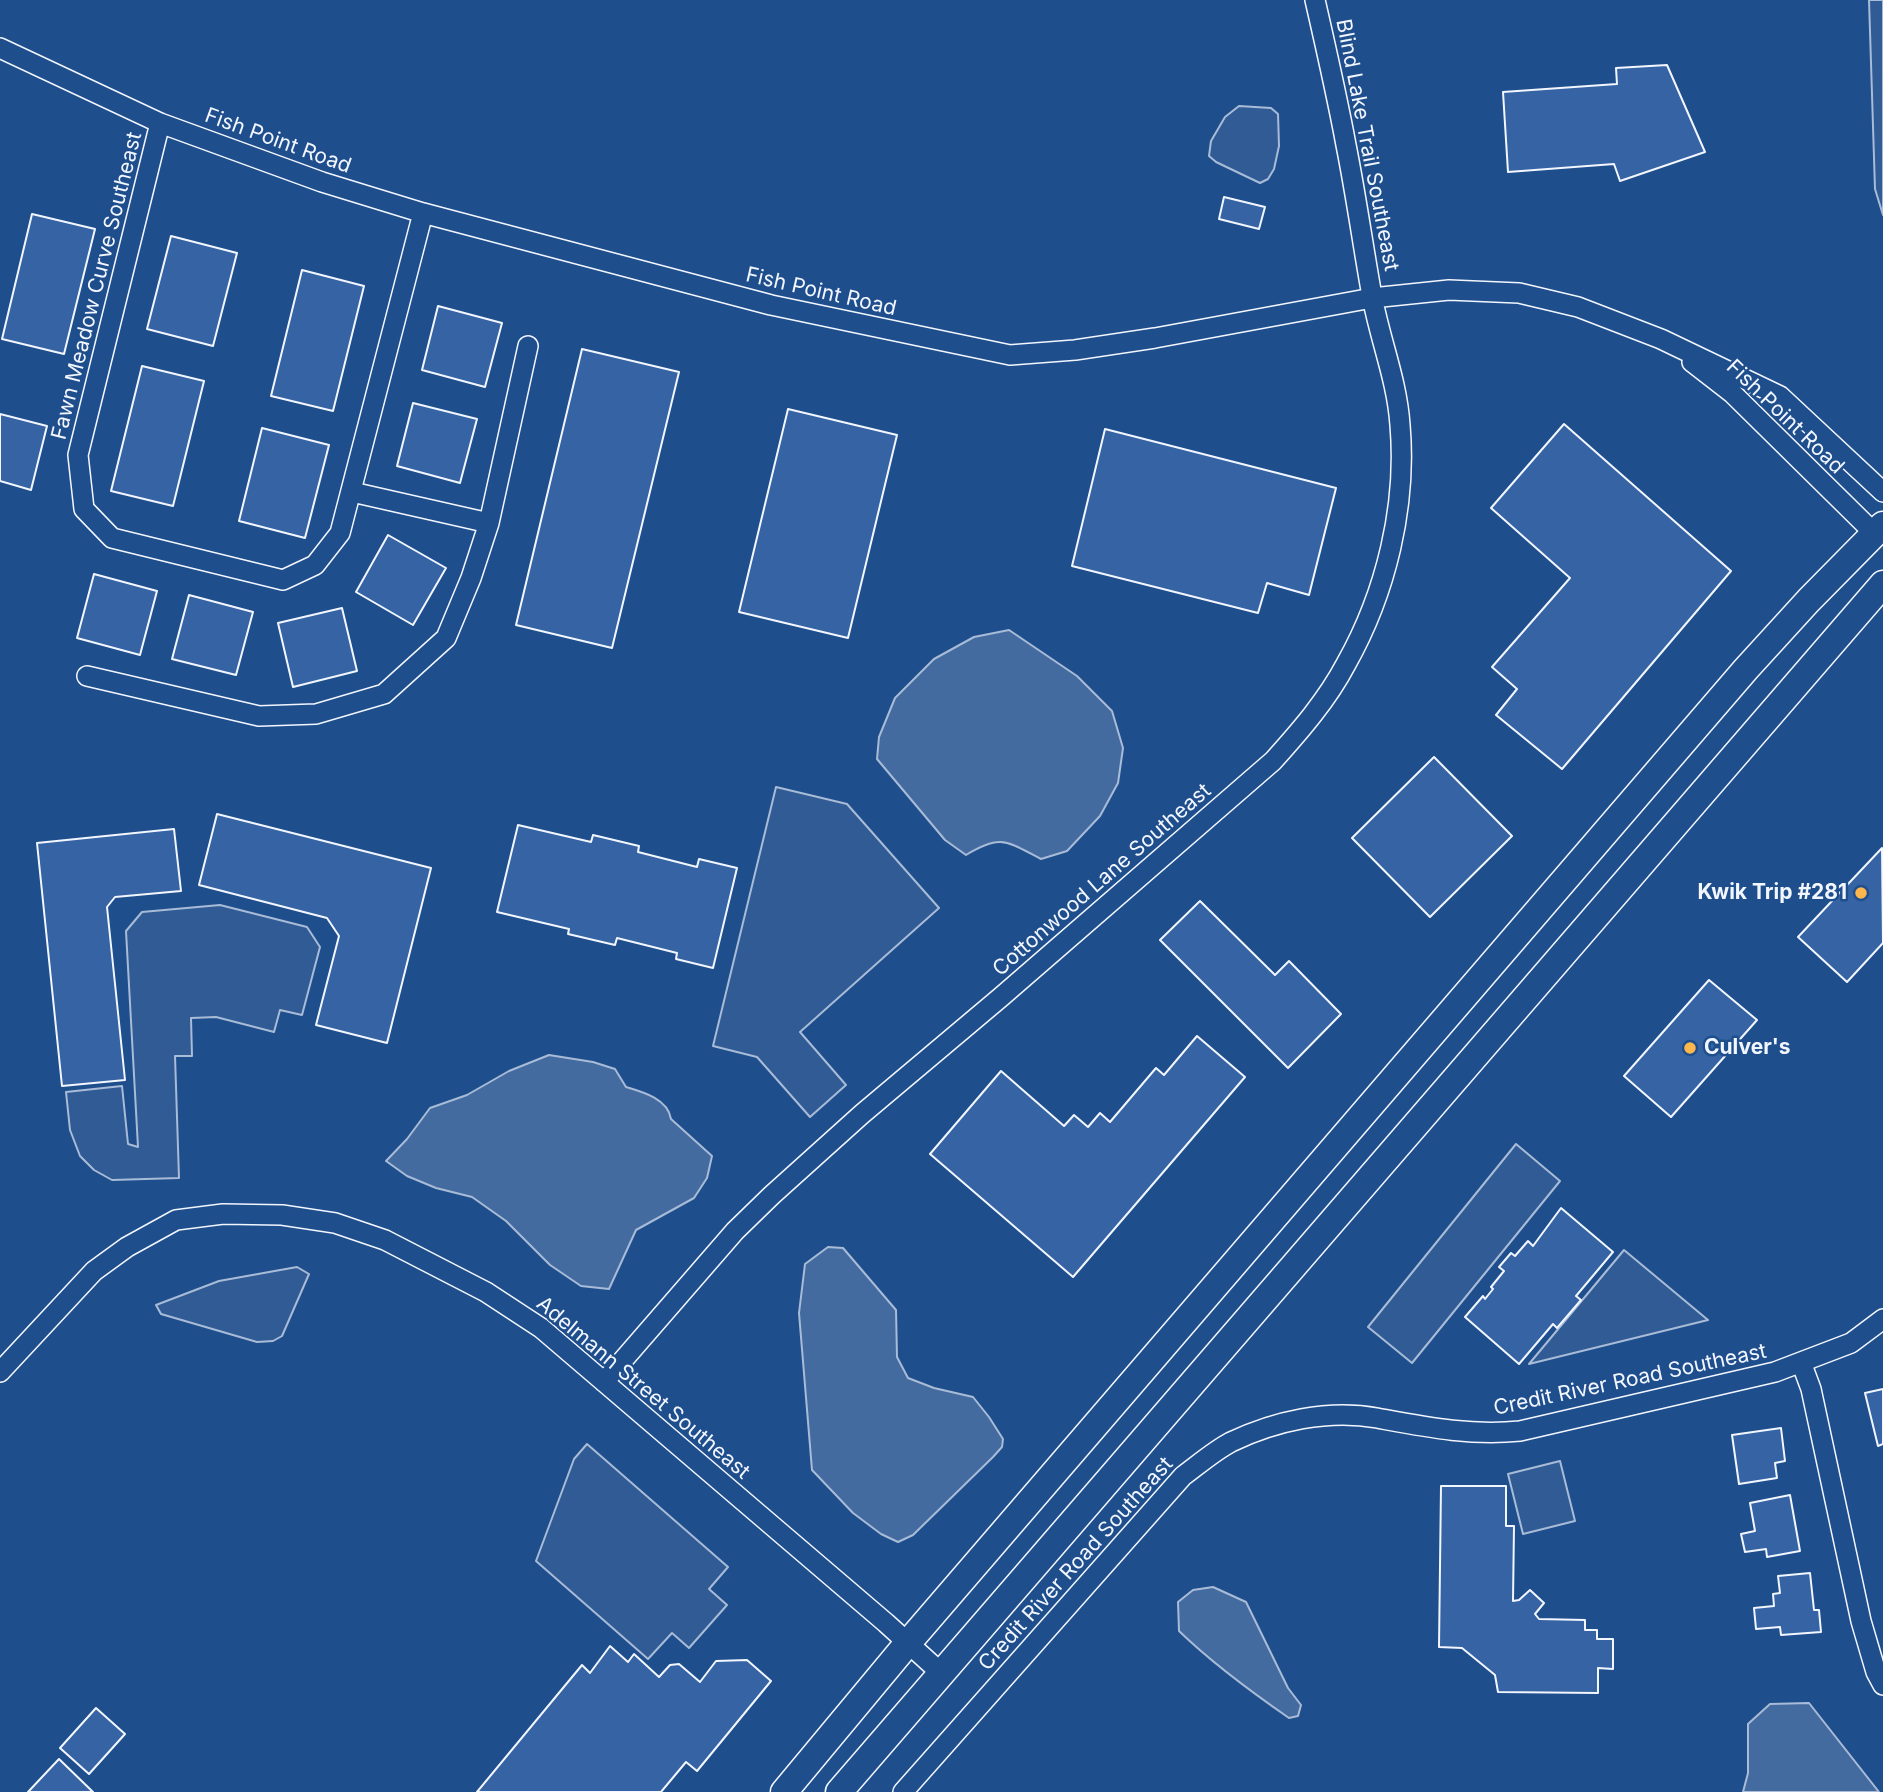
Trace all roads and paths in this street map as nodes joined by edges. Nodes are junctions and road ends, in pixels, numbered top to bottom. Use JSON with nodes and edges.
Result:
{"nodes":[{"id":1,"x":1315,"y":0,"type":"edge"},
{"id":2,"x":0,"y":48,"type":"edge"},
{"id":3,"x":160,"y":123,"type":"junction"},
{"id":4,"x":422,"y":213,"type":"junction"},
{"id":5,"x":1372,"y":298,"type":"junction"},
{"id":6,"x":1661,"y":338,"type":"junction"},
{"id":7,"x":528,"y":346,"type":"dead end"},
{"id":8,"x":352,"y":492,"type":"junction"},
{"id":9,"x":1883,"y":492,"type":"edge"},
{"id":10,"x":488,"y":523,"type":"junction"},
{"id":11,"x":1879,"y":529,"type":"edge"},
{"id":12,"x":1883,"y":584,"type":"edge"},
{"id":13,"x":87,"y":676,"type":"dead end"},
{"id":14,"x":1883,"y":1319,"type":"edge"},
{"id":15,"x":1801,"y":1362,"type":"junction"},
{"id":16,"x":0,"y":1372,"type":"edge"},
{"id":17,"x":604,"y":1382,"type":"junction"},
{"id":18,"x":907,"y":1644,"type":"junction"},
{"id":19,"x":941,"y":1673,"type":"junction"},
{"id":20,"x":1883,"y":1685,"type":"edge"},
{"id":21,"x":784,"y":1792,"type":"edge"},
{"id":22,"x":839,"y":1792,"type":"edge"},
{"id":23,"x":903,"y":1792,"type":"edge"}],
"edges":[{"from":1,"to":5,"type":"street","name":"Blind Lake Trail Southeast"},
{"from":2,"to":3,"type":"street","name":"Fish Point Road"},
{"from":3,"to":4,"type":"street","name":"Fish Point Road"},
{"from":3,"to":8,"type":"street","name":"Fawn Meadow Curve Southeast"},
{"from":4,"to":5,"type":"street","name":"Fish Point Road"},
{"from":4,"to":8,"type":"street","name":"Fawn Meadow Curve Southeast"},
{"from":5,"to":6,"type":"street","name":"Fish Point Road"},
{"from":5,"to":17,"type":"street","name":"Cottonwood Lane Southeast"},
{"from":6,"to":9,"type":"street","name":"Fish Point Road"},
{"from":6,"to":11,"type":"street","name":"Fish Point Road"},
{"from":7,"to":10,"type":"street"},
{"from":8,"to":10,"type":"street"},
{"from":10,"to":13,"type":"street"},
{"from":11,"to":18,"type":"main road"},
{"from":12,"to":19,"type":"main road"},
{"from":14,"to":15,"type":"street","name":"Credit River Road Southeast"},
{"from":15,"to":20,"type":"street"},
{"from":15,"to":23,"type":"street","name":"Credit River Road Southeast"},
{"from":16,"to":17,"type":"street","name":"Adelmann Street Southeast"},
{"from":17,"to":18,"type":"street","name":"Adelmann Street Southeast"},
{"from":18,"to":19,"type":"street","name":"Adelmann Street Southeast"},
{"from":18,"to":21,"type":"main road"},
{"from":19,"to":22,"type":"main road"}]}
